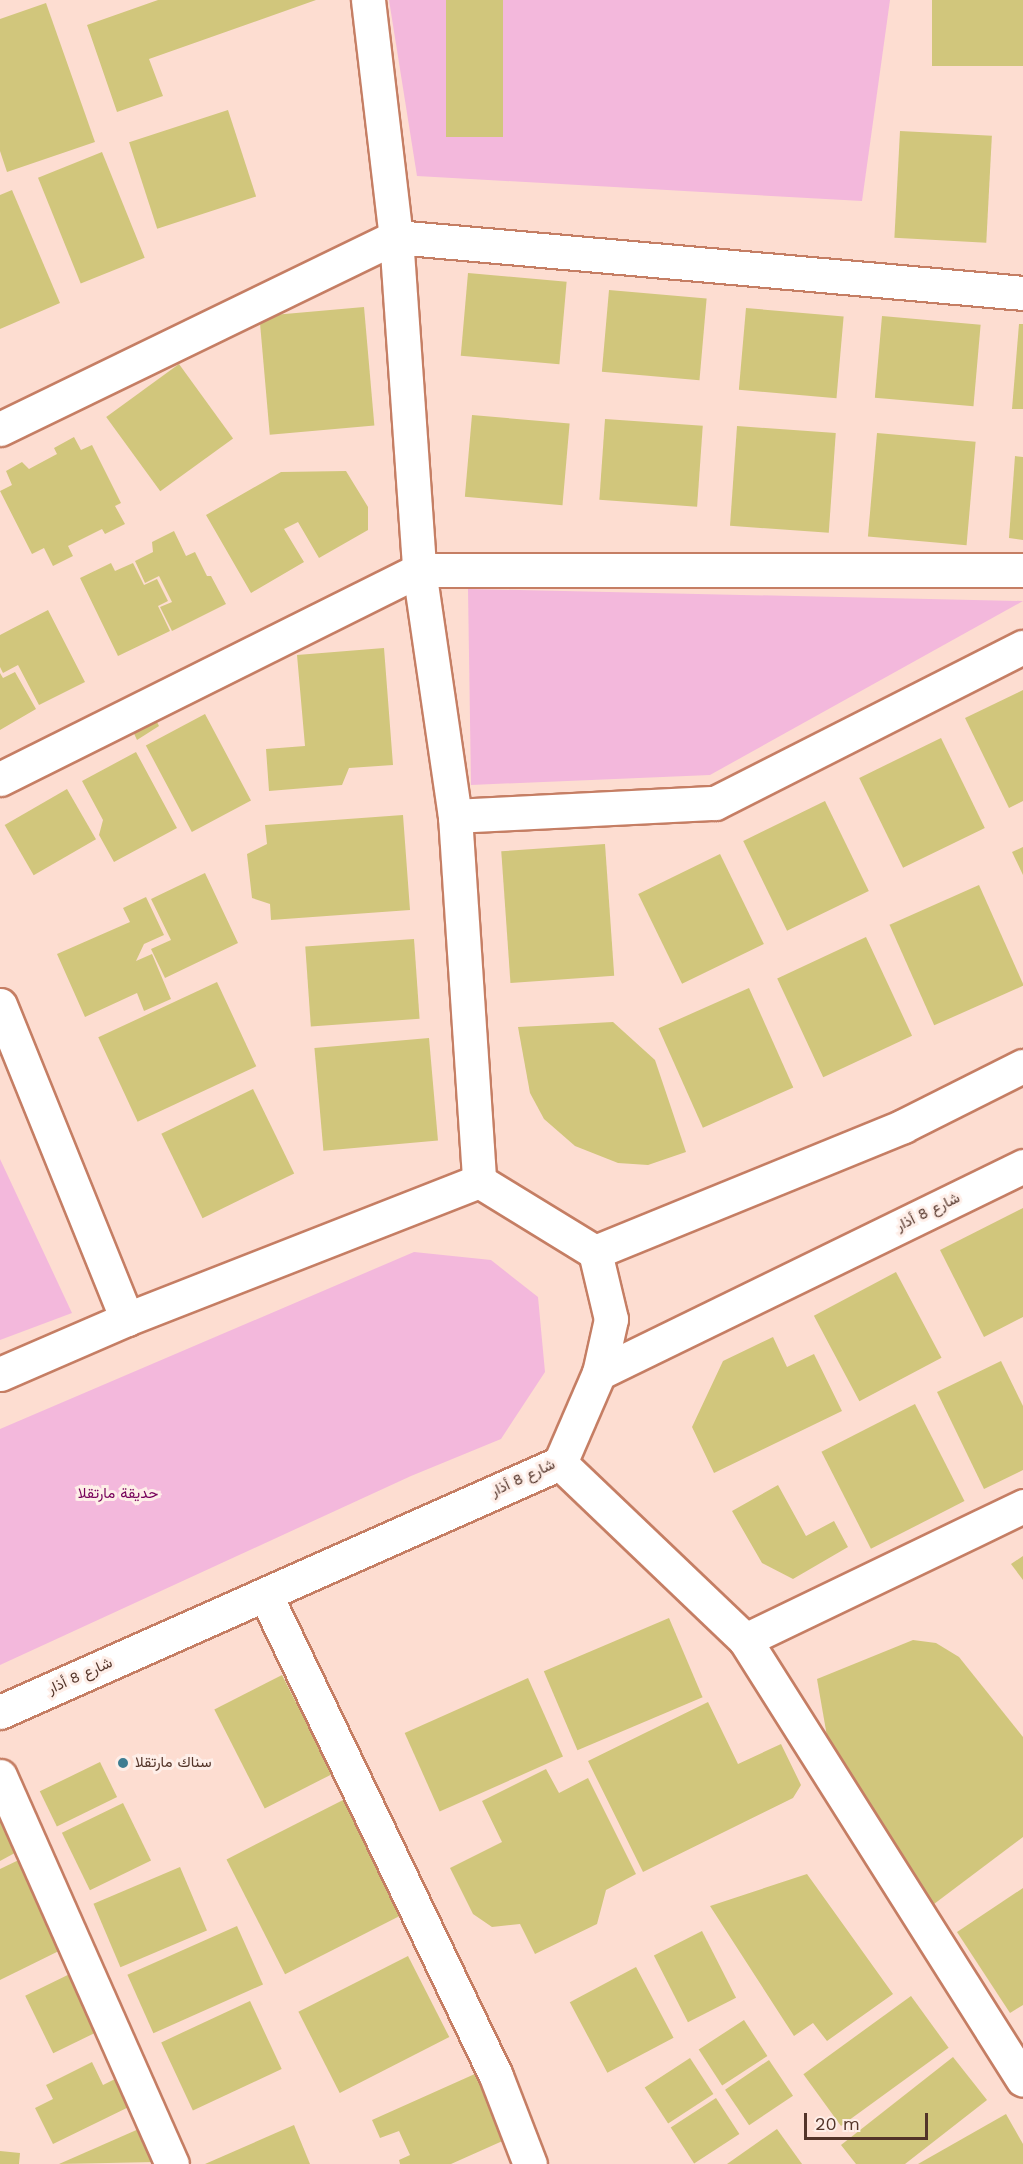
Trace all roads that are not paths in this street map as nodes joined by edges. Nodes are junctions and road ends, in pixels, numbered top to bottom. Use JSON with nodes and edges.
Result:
{"nodes":[{"id":1,"x":368,"y":0,"type":"edge"},
{"id":2,"x":396,"y":237,"type":"junction"},
{"id":3,"x":1023,"y":292,"type":"edge"},
{"id":4,"x":0,"y":429,"type":"edge"},
{"id":5,"x":420,"y":570,"type":"junction"},
{"id":6,"x":1023,"y":570,"type":"edge"},
{"id":7,"x":1023,"y":647,"type":"edge"},
{"id":8,"x":0,"y":779,"type":"edge"},
{"id":9,"x":455,"y":816,"type":"junction"},
{"id":10,"x":0,"y":1005,"type":"edge"},
{"id":11,"x":1023,"y":1066,"type":"edge"},
{"id":12,"x":1023,"y":1166,"type":"edge"},
{"id":13,"x":479,"y":1181,"type":"junction"},
{"id":14,"x":595,"y":1252,"type":"junction"},
{"id":15,"x":127,"y":1319,"type":"junction"},
{"id":16,"x":599,"y":1373,"type":"junction"},
{"id":17,"x":0,"y":1374,"type":"edge"},
{"id":18,"x":560,"y":1463,"type":"junction"},
{"id":19,"x":1023,"y":1506,"type":"edge"},
{"id":20,"x":265,"y":1594,"type":"junction"},
{"id":21,"x":745,"y":1640,"type":"junction"},
{"id":22,"x":0,"y":1712,"type":"edge"},
{"id":23,"x":0,"y":1776,"type":"edge"},
{"id":24,"x":1023,"y":2080,"type":"edge"},
{"id":25,"x":172,"y":2164,"type":"edge"},
{"id":26,"x":530,"y":2164,"type":"edge"}],
"edges":[{"from":1,"to":2,"type":"street"},
{"from":2,"to":3,"type":"street"},
{"from":2,"to":4,"type":"street"},
{"from":2,"to":5,"type":"street"},
{"from":5,"to":6,"type":"street"},
{"from":5,"to":8,"type":"street"},
{"from":5,"to":9,"type":"street"},
{"from":7,"to":9,"type":"street"},
{"from":9,"to":13,"type":"street"},
{"from":10,"to":15,"type":"street"},
{"from":11,"to":14,"type":"street"},
{"from":12,"to":16,"type":"street","name":"شارع 8 أذار"},
{"from":13,"to":14,"type":"street"},
{"from":13,"to":15,"type":"street"},
{"from":14,"to":16,"type":"street"},
{"from":15,"to":17,"type":"street"},
{"from":16,"to":18,"type":"street","name":"شارع 8 أذار"},
{"from":18,"to":20,"type":"street","name":"شارع 8 أذار"},
{"from":18,"to":21,"type":"street"},
{"from":19,"to":21,"type":"street"},
{"from":20,"to":22,"type":"street","name":"شارع 8 أذار"},
{"from":20,"to":26,"type":"street"},
{"from":21,"to":24,"type":"street"},
{"from":23,"to":25,"type":"street"}]}
